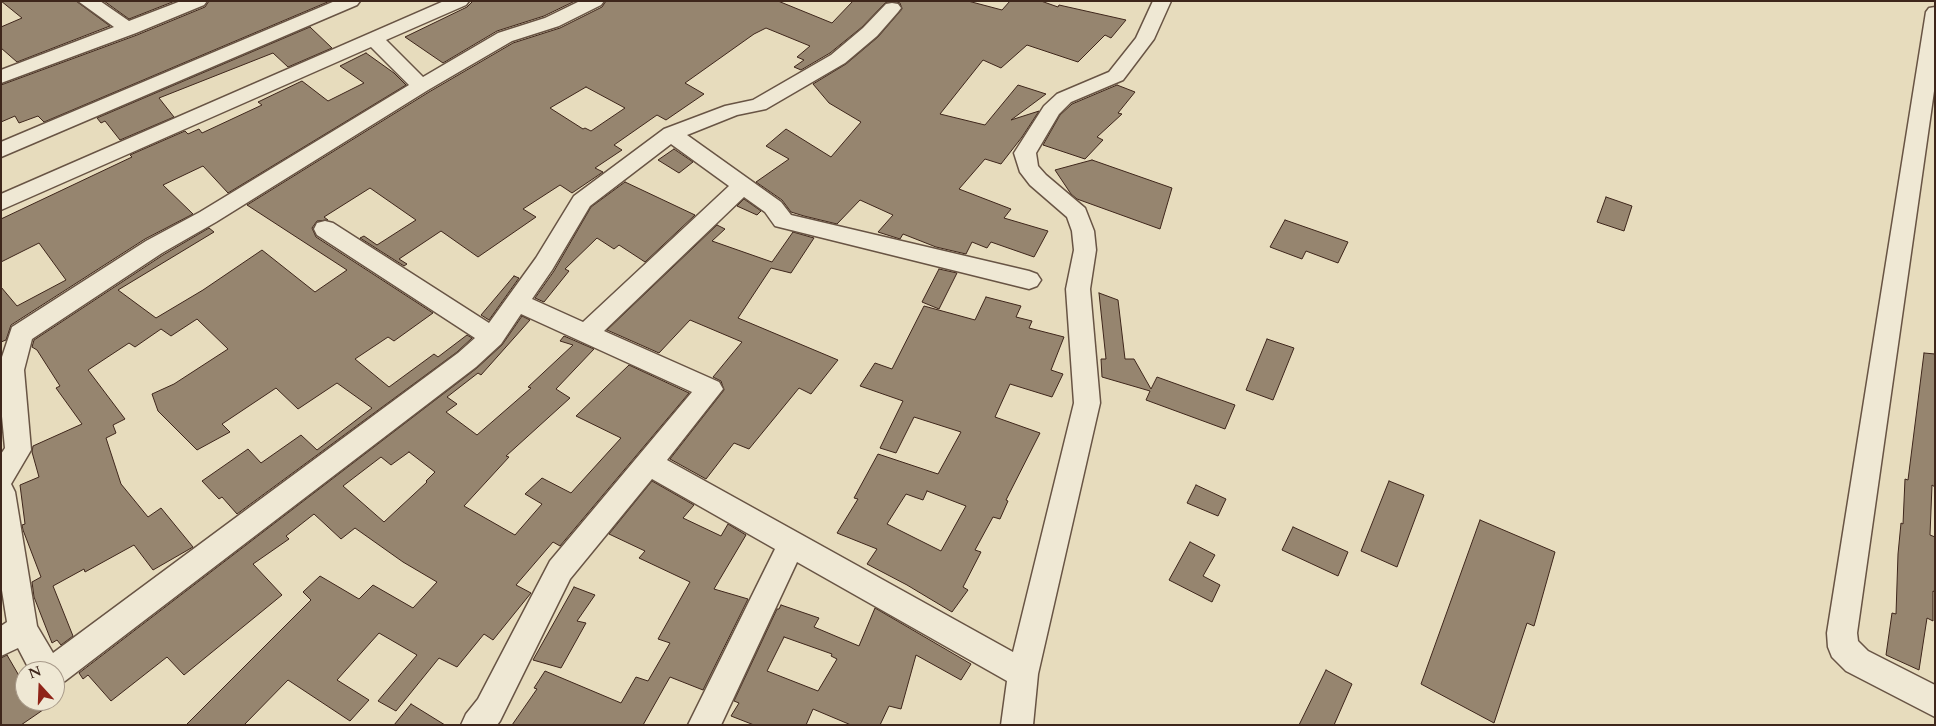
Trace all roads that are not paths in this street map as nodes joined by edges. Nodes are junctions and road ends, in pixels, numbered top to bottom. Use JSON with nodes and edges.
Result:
{"nodes":[{"id":1,"x":87,"y":1,"type":"edge"},
{"id":2,"x":198,"y":1,"type":"edge"},
{"id":3,"x":351,"y":1,"type":"edge"},
{"id":4,"x":460,"y":1,"type":"edge"},
{"id":5,"x":595,"y":1,"type":"edge"},
{"id":6,"x":1162,"y":1,"type":"edge"},
{"id":7,"x":892,"y":8,"type":"dead end"},
{"id":8,"x":1935,"y":12,"type":"edge"},
{"id":9,"x":129,"y":29,"type":"junction"},
{"id":10,"x":375,"y":40,"type":"junction"},
{"id":11,"x":1,"y":77,"type":"edge"},
{"id":12,"x":421,"y":86,"type":"junction"},
{"id":13,"x":671,"y":134,"type":"junction"},
{"id":14,"x":1,"y":150,"type":"edge"},
{"id":15,"x":743,"y":186,"type":"junction"},
{"id":16,"x":1,"y":203,"type":"edge"},
{"id":17,"x":325,"y":229,"type":"dead end"},
{"id":18,"x":1029,"y":280,"type":"dead end"},
{"id":19,"x":516,"y":302,"type":"junction"},
{"id":20,"x":585,"y":334,"type":"junction"},
{"id":21,"x":492,"y":337,"type":"junction"},
{"id":22,"x":648,"y":463,"type":"junction"},
{"id":23,"x":1,"y":477,"type":"edge"},
{"id":24,"x":1,"y":492,"type":"edge"},
{"id":25,"x":792,"y":543,"type":"junction"},
{"id":26,"x":12,"y":636,"type":"edge"},
{"id":27,"x":37,"y":661,"type":"edge"},
{"id":28,"x":65,"y":663,"type":"edge"},
{"id":29,"x":1023,"y":674,"type":"junction"},
{"id":30,"x":1935,"y":702,"type":"edge"},
{"id":31,"x":477,"y":725,"type":"edge"},
{"id":32,"x":704,"y":725,"type":"edge"},
{"id":33,"x":1017,"y":725,"type":"edge"}],
"edges":[{"from":1,"to":9,"type":"street"},
{"from":2,"to":9,"type":"street"},
{"from":3,"to":14,"type":"street"},
{"from":4,"to":10,"type":"street"},
{"from":5,"to":12,"type":"street"},
{"from":6,"to":29,"type":"street"},
{"from":7,"to":13,"type":"street"},
{"from":8,"to":30,"type":"street"},
{"from":9,"to":11,"type":"street"},
{"from":10,"to":12,"type":"street"},
{"from":10,"to":16,"type":"street"},
{"from":12,"to":23,"type":"street"},
{"from":13,"to":15,"type":"street"},
{"from":13,"to":19,"type":"street"},
{"from":15,"to":18,"type":"street"},
{"from":15,"to":20,"type":"street"},
{"from":17,"to":21,"type":"street"},
{"from":19,"to":20,"type":"street"},
{"from":19,"to":21,"type":"street"},
{"from":20,"to":22,"type":"street"},
{"from":21,"to":28,"type":"street"},
{"from":22,"to":25,"type":"street"},
{"from":22,"to":31,"type":"street"},
{"from":24,"to":26,"type":"street"},
{"from":25,"to":29,"type":"street"},
{"from":25,"to":32,"type":"street"},
{"from":26,"to":27,"type":"street"},
{"from":29,"to":33,"type":"street"}]}
